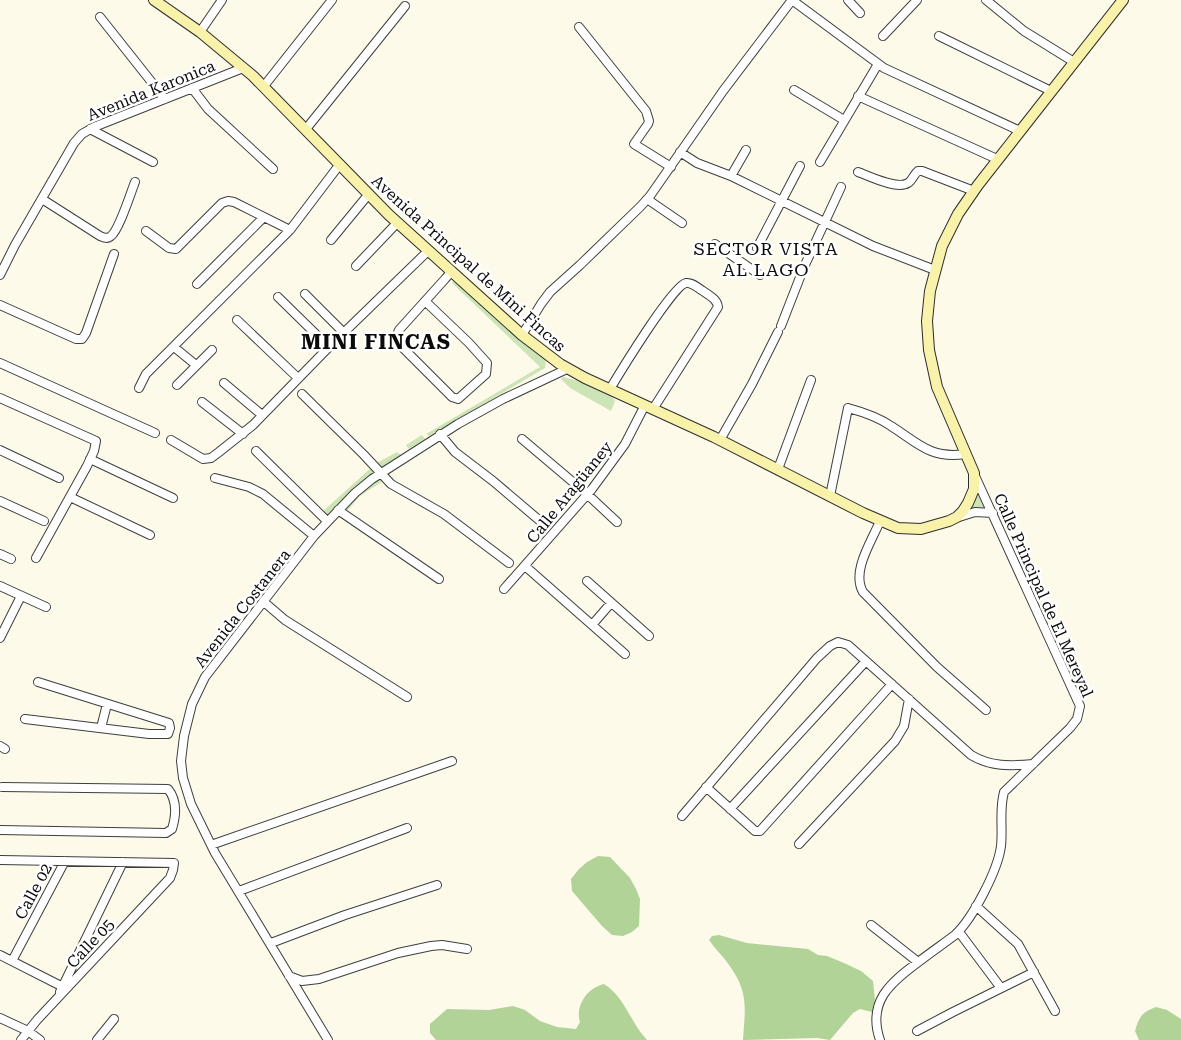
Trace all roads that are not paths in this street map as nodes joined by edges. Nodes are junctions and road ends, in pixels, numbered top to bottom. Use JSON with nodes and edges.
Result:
{"nodes":[{"id":1,"x":154,"y":0,"type":"edge"},
{"id":2,"x":222,"y":0,"type":"edge"},
{"id":3,"x":332,"y":0,"type":"edge"},
{"id":4,"x":792,"y":0,"type":"edge"},
{"id":5,"x":848,"y":0,"type":"edge"},
{"id":6,"x":916,"y":0,"type":"edge"},
{"id":7,"x":1123,"y":0,"type":"edge"},
{"id":8,"x":988,"y":1,"type":"edge"},
{"id":9,"x":405,"y":6,"type":"dead end"},
{"id":10,"x":860,"y":13,"type":"dead end"},
{"id":11,"x":100,"y":17,"type":"dead end"},
{"id":12,"x":579,"y":27,"type":"dead end"},
{"id":13,"x":200,"y":32,"type":"junction"},
{"id":14,"x":882,"y":36,"type":"dead end"},
{"id":15,"x":939,"y":36,"type":"dead end"},
{"id":16,"x":1074,"y":62,"type":"junction"},
{"id":17,"x":878,"y":64,"type":"junction"},
{"id":18,"x":243,"y":68,"type":"junction"},
{"id":19,"x":264,"y":86,"type":"junction"},
{"id":20,"x":192,"y":88,"type":"junction"},
{"id":21,"x":794,"y":90,"type":"dead end"},
{"id":22,"x":1051,"y":90,"type":"junction"},
{"id":23,"x":858,"y":96,"type":"junction"},
{"id":24,"x":164,"y":100,"type":"junction"},
{"id":25,"x":844,"y":120,"type":"junction"},
{"id":26,"x":90,"y":129,"type":"junction"},
{"id":27,"x":306,"y":129,"type":"junction"},
{"id":28,"x":1020,"y":131,"type":"junction"},
{"id":29,"x":746,"y":150,"type":"dead end"},
{"id":30,"x":680,"y":152,"type":"junction"},
{"id":31,"x":997,"y":160,"type":"junction"},
{"id":32,"x":153,"y":162,"type":"dead end"},
{"id":33,"x":820,"y":162,"type":"dead end"},
{"id":34,"x":340,"y":164,"type":"junction"},
{"id":35,"x":800,"y":166,"type":"dead end"},
{"id":36,"x":671,"y":167,"type":"junction"},
{"id":37,"x":273,"y":169,"type":"dead end"},
{"id":38,"x":858,"y":172,"type":"dead end"},
{"id":39,"x":731,"y":176,"type":"junction"},
{"id":40,"x":135,"y":182,"type":"dead end"},
{"id":41,"x":841,"y":187,"type":"dead end"},
{"id":42,"x":974,"y":191,"type":"junction"},
{"id":43,"x":368,"y":194,"type":"junction"},
{"id":44,"x":647,"y":199,"type":"junction"},
{"id":45,"x":42,"y":200,"type":"junction"},
{"id":46,"x":782,"y":201,"type":"junction"},
{"id":47,"x":264,"y":217,"type":"junction"},
{"id":48,"x":682,"y":222,"type":"dead end"},
{"id":49,"x":825,"y":222,"type":"junction"},
{"id":50,"x":397,"y":223,"type":"junction"},
{"id":51,"x":290,"y":230,"type":"junction"},
{"id":52,"x":146,"y":231,"type":"dead end"},
{"id":53,"x":331,"y":240,"type":"dead end"},
{"id":54,"x":715,"y":244,"type":"dead end"},
{"id":55,"x":757,"y":248,"type":"dead end"},
{"id":56,"x":428,"y":250,"type":"junction"},
{"id":57,"x":114,"y":254,"type":"dead end"},
{"id":58,"x":356,"y":266,"type":"dead end"},
{"id":59,"x":935,"y":270,"type":"junction"},
{"id":60,"x":451,"y":272,"type":"junction"},
{"id":61,"x":0,"y":275,"type":"edge"},
{"id":62,"x":760,"y":275,"type":"dead end"},
{"id":63,"x":197,"y":284,"type":"dead end"},
{"id":64,"x":305,"y":294,"type":"dead end"},
{"id":65,"x":278,"y":297,"type":"dead end"},
{"id":66,"x":426,"y":300,"type":"junction"},
{"id":67,"x":0,"y":305,"type":"edge"},
{"id":68,"x":237,"y":320,"type":"dead end"},
{"id":69,"x":344,"y":333,"type":"junction"},
{"id":70,"x":522,"y":335,"type":"junction"},
{"id":71,"x":174,"y":347,"type":"junction"},
{"id":72,"x":329,"y":347,"type":"junction"},
{"id":73,"x":212,"y":350,"type":"dead end"},
{"id":74,"x":0,"y":363,"type":"edge"},
{"id":75,"x":196,"y":365,"type":"junction"},
{"id":76,"x":568,"y":369,"type":"junction"},
{"id":77,"x":298,"y":378,"type":"junction"},
{"id":78,"x":811,"y":380,"type":"dead end"},
{"id":79,"x":224,"y":382,"type":"dead end"},
{"id":80,"x":177,"y":386,"type":"dead end"},
{"id":81,"x":140,"y":388,"type":"dead end"},
{"id":82,"x":610,"y":389,"type":"junction"},
{"id":83,"x":302,"y":394,"type":"dead end"},
{"id":84,"x":0,"y":398,"type":"edge"},
{"id":85,"x":202,"y":402,"type":"dead end"},
{"id":86,"x":649,"y":407,"type":"junction"},
{"id":87,"x":262,"y":415,"type":"junction"},
{"id":88,"x":155,"y":433,"type":"dead end"},
{"id":89,"x":243,"y":434,"type":"junction"},
{"id":90,"x":440,"y":434,"type":"junction"},
{"id":91,"x":522,"y":439,"type":"dead end"},
{"id":92,"x":171,"y":440,"type":"dead end"},
{"id":93,"x":720,"y":440,"type":"junction"},
{"id":94,"x":0,"y":450,"type":"edge"},
{"id":95,"x":256,"y":451,"type":"dead end"},
{"id":96,"x":965,"y":454,"type":"junction"},
{"id":97,"x":90,"y":459,"type":"junction"},
{"id":98,"x":778,"y":469,"type":"junction"},
{"id":99,"x":381,"y":473,"type":"junction"},
{"id":100,"x":974,"y":473,"type":"junction"},
{"id":101,"x":59,"y":478,"type":"dead end"},
{"id":102,"x":215,"y":478,"type":"dead end"},
{"id":103,"x":587,"y":494,"type":"junction"},
{"id":104,"x":70,"y":496,"type":"junction"},
{"id":105,"x":830,"y":496,"type":"junction"},
{"id":106,"x":173,"y":498,"type":"dead end"},
{"id":107,"x":0,"y":501,"type":"edge"},
{"id":108,"x":338,"y":510,"type":"junction"},
{"id":109,"x":993,"y":513,"type":"junction"},
{"id":110,"x":957,"y":517,"type":"junction"},
{"id":111,"x":44,"y":521,"type":"dead end"},
{"id":112,"x":327,"y":521,"type":"junction"},
{"id":113,"x":880,"y":521,"type":"junction"},
{"id":114,"x":617,"y":522,"type":"dead end"},
{"id":115,"x":546,"y":526,"type":"dead end"},
{"id":116,"x":150,"y":535,"type":"dead end"},
{"id":117,"x":314,"y":536,"type":"junction"},
{"id":118,"x":0,"y":554,"type":"edge"},
{"id":119,"x":36,"y":558,"type":"dead end"},
{"id":120,"x":11,"y":560,"type":"dead end"},
{"id":121,"x":509,"y":563,"type":"dead end"},
{"id":122,"x":525,"y":566,"type":"junction"},
{"id":123,"x":439,"y":579,"type":"dead end"},
{"id":124,"x":587,"y":581,"type":"dead end"},
{"id":125,"x":0,"y":586,"type":"edge"},
{"id":126,"x":504,"y":589,"type":"dead end"},
{"id":127,"x":21,"y":596,"type":"junction"},
{"id":128,"x":264,"y":602,"type":"junction"},
{"id":129,"x":611,"y":603,"type":"junction"},
{"id":130,"x":46,"y":607,"type":"dead end"},
{"id":131,"x":592,"y":625,"type":"junction"},
{"id":132,"x":649,"y":636,"type":"dead end"},
{"id":133,"x":0,"y":638,"type":"edge"},
{"id":134,"x":625,"y":654,"type":"dead end"},
{"id":135,"x":866,"y":661,"type":"junction"},
{"id":136,"x":38,"y":682,"type":"dead end"},
{"id":137,"x":892,"y":684,"type":"junction"},
{"id":138,"x":407,"y":697,"type":"dead end"},
{"id":139,"x":909,"y":699,"type":"junction"},
{"id":140,"x":107,"y":704,"type":"junction"},
{"id":141,"x":986,"y":710,"type":"dead end"},
{"id":142,"x":25,"y":719,"type":"dead end"},
{"id":143,"x":101,"y":728,"type":"junction"},
{"id":144,"x":170,"y":728,"type":"junction"},
{"id":145,"x":186,"y":730,"type":"junction"},
{"id":146,"x":452,"y":761,"type":"dead end"},
{"id":147,"x":1033,"y":764,"type":"junction"},
{"id":148,"x":2,"y":787,"type":"dead end"},
{"id":149,"x":706,"y":787,"type":"junction"},
{"id":150,"x":191,"y":804,"type":"junction"},
{"id":151,"x":730,"y":809,"type":"junction"},
{"id":152,"x":175,"y":810,"type":"junction"},
{"id":153,"x":682,"y":816,"type":"dead end"},
{"id":154,"x":407,"y":828,"type":"dead end"},
{"id":155,"x":0,"y":830,"type":"edge"},
{"id":156,"x":799,"y":844,"type":"dead end"},
{"id":157,"x":211,"y":845,"type":"junction"},
{"id":158,"x":0,"y":860,"type":"edge"},
{"id":159,"x":65,"y":861,"type":"junction"},
{"id":160,"x":123,"y":862,"type":"junction"},
{"id":161,"x":437,"y":885,"type":"dead end"},
{"id":162,"x":239,"y":891,"type":"junction"},
{"id":163,"x":976,"y":906,"type":"junction"},
{"id":164,"x":871,"y":925,"type":"dead end"},
{"id":165,"x":959,"y":932,"type":"junction"},
{"id":166,"x":271,"y":943,"type":"junction"},
{"id":167,"x":467,"y":949,"type":"dead end"},
{"id":168,"x":0,"y":955,"type":"edge"},
{"id":169,"x":12,"y":961,"type":"junction"},
{"id":170,"x":918,"y":962,"type":"junction"},
{"id":171,"x":1034,"y":972,"type":"junction"},
{"id":172,"x":289,"y":976,"type":"junction"},
{"id":173,"x":64,"y":987,"type":"junction"},
{"id":174,"x":1001,"y":988,"type":"junction"},
{"id":175,"x":1055,"y":1011,"type":"dead end"},
{"id":176,"x":0,"y":1018,"type":"edge"},
{"id":177,"x":114,"y":1019,"type":"dead end"},
{"id":178,"x":28,"y":1031,"type":"junction"},
{"id":179,"x":917,"y":1031,"type":"dead end"},
{"id":180,"x":21,"y":1040,"type":"edge"},
{"id":181,"x":40,"y":1040,"type":"edge"},
{"id":182,"x":97,"y":1040,"type":"edge"},
{"id":183,"x":328,"y":1040,"type":"edge"},
{"id":184,"x":880,"y":1040,"type":"edge"}],
"edges":[{"from":1,"to":13,"type":"street","name":"Avenida Principal de Mini Fincas"},
{"from":2,"to":13,"type":"street"},
{"from":3,"to":19,"type":"street"},
{"from":4,"to":17,"type":"street"},
{"from":4,"to":30,"type":"street"},
{"from":5,"to":10,"type":"street"},
{"from":6,"to":14,"type":"street"},
{"from":7,"to":16,"type":"street"},
{"from":8,"to":16,"type":"street"},
{"from":9,"to":27,"type":"street"},
{"from":11,"to":24,"type":"street"},
{"from":12,"to":36,"type":"street"},
{"from":13,"to":18,"type":"street","name":"Avenida Principal de Mini Fincas"},
{"from":15,"to":22,"type":"street"},
{"from":16,"to":22,"type":"street"},
{"from":17,"to":23,"type":"street"},
{"from":17,"to":28,"type":"street"},
{"from":18,"to":19,"type":"street","name":"Avenida Principal de Mini Fincas"},
{"from":18,"to":20,"type":"street","name":"Avenida Karonica"},
{"from":19,"to":27,"type":"street","name":"Avenida Principal de Mini Fincas"},
{"from":20,"to":24,"type":"street","name":"Avenida Karonica"},
{"from":20,"to":37,"type":"street"},
{"from":21,"to":25,"type":"street"},
{"from":22,"to":28,"type":"street"},
{"from":23,"to":25,"type":"street"},
{"from":23,"to":31,"type":"street"},
{"from":24,"to":26,"type":"street","name":"Avenida Karonica"},
{"from":25,"to":33,"type":"street"},
{"from":26,"to":32,"type":"street"},
{"from":26,"to":45,"type":"street","name":"Avenida Karonica"},
{"from":27,"to":34,"type":"street","name":"Avenida Principal de Mini Fincas"},
{"from":28,"to":31,"type":"street"},
{"from":29,"to":39,"type":"street"},
{"from":30,"to":36,"type":"street"},
{"from":30,"to":39,"type":"street"},
{"from":31,"to":42,"type":"street"},
{"from":34,"to":43,"type":"street","name":"Avenida Principal de Mini Fincas"},
{"from":34,"to":51,"type":"street"},
{"from":35,"to":46,"type":"street"},
{"from":36,"to":44,"type":"street"},
{"from":38,"to":42,"type":"street"},
{"from":39,"to":46,"type":"street"},
{"from":40,"to":45,"type":"street"},
{"from":41,"to":49,"type":"street"},
{"from":42,"to":59,"type":"street"},
{"from":43,"to":50,"type":"street","name":"Avenida Principal de Mini Fincas"},
{"from":43,"to":53,"type":"street"},
{"from":44,"to":48,"type":"street"},
{"from":44,"to":70,"type":"street"},
{"from":45,"to":61,"type":"street","name":"Avenida Karonica"},
{"from":46,"to":49,"type":"street"},
{"from":46,"to":55,"type":"street"},
{"from":47,"to":51,"type":"street"},
{"from":47,"to":52,"type":"street"},
{"from":47,"to":63,"type":"street"},
{"from":49,"to":59,"type":"street"},
{"from":49,"to":93,"type":"street"},
{"from":50,"to":56,"type":"street","name":"Avenida Principal de Mini Fincas"},
{"from":50,"to":58,"type":"street"},
{"from":51,"to":71,"type":"street"},
{"from":54,"to":62,"type":"street"},
{"from":56,"to":60,"type":"street","name":"Avenida Principal de Mini Fincas"},
{"from":56,"to":69,"type":"street"},
{"from":57,"to":67,"type":"street"},
{"from":59,"to":96,"type":"street"},
{"from":60,"to":66,"type":"street"},
{"from":60,"to":70,"type":"street","name":"Avenida Principal de Mini Fincas"},
{"from":64,"to":69,"type":"street"},
{"from":65,"to":72,"type":"street"},
{"from":66,"to":66,"type":"street"},
{"from":68,"to":77,"type":"street"},
{"from":69,"to":72,"type":"street"},
{"from":70,"to":76,"type":"street","name":"Avenida Principal de Mini Fincas"},
{"from":71,"to":75,"type":"street"},
{"from":71,"to":81,"type":"street"},
{"from":72,"to":77,"type":"street"},
{"from":73,"to":75,"type":"street"},
{"from":74,"to":88,"type":"street"},
{"from":75,"to":80,"type":"street"},
{"from":76,"to":82,"type":"street","name":"Avenida Principal de Mini Fincas"},
{"from":76,"to":90,"type":"street","name":"Avenida Costanera"},
{"from":77,"to":87,"type":"street"},
{"from":78,"to":98,"type":"street"},
{"from":79,"to":87,"type":"street"},
{"from":82,"to":86,"type":"street","name":"Avenida Principal de Mini Fincas"},
{"from":82,"to":86,"type":"street","name":"Calle Aragüaney"},
{"from":83,"to":99,"type":"street"},
{"from":84,"to":97,"type":"street"},
{"from":85,"to":89,"type":"street"},
{"from":86,"to":93,"type":"street","name":"Avenida Principal de Mini Fincas"},
{"from":86,"to":103,"type":"street","name":"Calle Aragüaney"},
{"from":87,"to":89,"type":"street"},
{"from":89,"to":92,"type":"street"},
{"from":90,"to":99,"type":"street","name":"Avenida Costanera"},
{"from":90,"to":115,"type":"street"},
{"from":91,"to":103,"type":"street"},
{"from":93,"to":98,"type":"street","name":"Avenida Principal de Mini Fincas"},
{"from":94,"to":101,"type":"street"},
{"from":95,"to":112,"type":"street"},
{"from":96,"to":100,"type":"street"},
{"from":96,"to":105,"type":"street"},
{"from":97,"to":104,"type":"street"},
{"from":97,"to":106,"type":"street"},
{"from":98,"to":105,"type":"street","name":"Avenida Principal de Mini Fincas"},
{"from":99,"to":108,"type":"street","name":"Avenida Costanera"},
{"from":99,"to":121,"type":"street"},
{"from":100,"to":109,"type":"street","name":"Calle Principal de El Mereyal"},
{"from":100,"to":110,"type":"street"},
{"from":102,"to":117,"type":"street"},
{"from":103,"to":114,"type":"street"},
{"from":103,"to":122,"type":"street","name":"Calle Aragüaney"},
{"from":104,"to":116,"type":"street"},
{"from":104,"to":119,"type":"street"},
{"from":105,"to":113,"type":"street","name":"Avenida Principal de Mini Fincas"},
{"from":107,"to":111,"type":"street"},
{"from":108,"to":112,"type":"street","name":"Avenida Costanera"},
{"from":108,"to":123,"type":"street"},
{"from":109,"to":110,"type":"street"},
{"from":109,"to":147,"type":"street","name":"Calle Principal de El Mereyal"},
{"from":110,"to":113,"type":"street","name":"Avenida Principal de Mini Fincas"},
{"from":112,"to":117,"type":"street","name":"Avenida Costanera"},
{"from":113,"to":141,"type":"street"},
{"from":117,"to":128,"type":"street","name":"Avenida Costanera"},
{"from":118,"to":120,"type":"street"},
{"from":122,"to":126,"type":"street","name":"Calle Aragüaney"},
{"from":122,"to":131,"type":"street"},
{"from":124,"to":129,"type":"street"},
{"from":125,"to":127,"type":"street"},
{"from":127,"to":130,"type":"street"},
{"from":127,"to":133,"type":"street"},
{"from":128,"to":138,"type":"street"},
{"from":128,"to":145,"type":"street","name":"Avenida Costanera"},
{"from":129,"to":131,"type":"street"},
{"from":129,"to":132,"type":"street"},
{"from":131,"to":134,"type":"street"},
{"from":135,"to":137,"type":"street"},
{"from":135,"to":149,"type":"street"},
{"from":135,"to":151,"type":"street"},
{"from":136,"to":140,"type":"street"},
{"from":137,"to":139,"type":"street"},
{"from":137,"to":151,"type":"street"},
{"from":139,"to":147,"type":"street"},
{"from":139,"to":156,"type":"street"},
{"from":140,"to":143,"type":"street"},
{"from":140,"to":144,"type":"street"},
{"from":142,"to":143,"type":"street"},
{"from":143,"to":144,"type":"street"},
{"from":144,"to":145,"type":"street"},
{"from":145,"to":150,"type":"street","name":"Avenida Costanera"},
{"from":146,"to":157,"type":"street"},
{"from":147,"to":163,"type":"street","name":"Calle Principal de El Mereyal"},
{"from":148,"to":152,"type":"street"},
{"from":149,"to":151,"type":"street"},
{"from":149,"to":153,"type":"street"},
{"from":150,"to":152,"type":"street"},
{"from":150,"to":157,"type":"street","name":"Avenida Costanera"},
{"from":152,"to":155,"type":"street"},
{"from":154,"to":162,"type":"street"},
{"from":157,"to":162,"type":"street","name":"Avenida Costanera"},
{"from":158,"to":159,"type":"street"},
{"from":159,"to":160,"type":"street"},
{"from":159,"to":169,"type":"street","name":"Calle 02"},
{"from":160,"to":173,"type":"street"},
{"from":160,"to":173,"type":"street","name":"Calle 05"},
{"from":161,"to":166,"type":"street"},
{"from":162,"to":166,"type":"street","name":"Avenida Costanera"},
{"from":163,"to":165,"type":"street","name":"Calle Principal de El Mereyal"},
{"from":163,"to":171,"type":"street"},
{"from":164,"to":170,"type":"street"},
{"from":165,"to":170,"type":"street","name":"Calle Principal de El Mereyal"},
{"from":165,"to":174,"type":"street"},
{"from":166,"to":172,"type":"street","name":"Avenida Costanera"},
{"from":167,"to":172,"type":"street"},
{"from":168,"to":169,"type":"street"},
{"from":169,"to":173,"type":"street"},
{"from":170,"to":184,"type":"street","name":"Calle Principal de El Mereyal"},
{"from":171,"to":174,"type":"street"},
{"from":171,"to":175,"type":"street"},
{"from":172,"to":183,"type":"street","name":"Avenida Costanera"},
{"from":173,"to":178,"type":"street","name":"Calle 05"},
{"from":174,"to":179,"type":"street"},
{"from":176,"to":178,"type":"street"},
{"from":177,"to":182,"type":"street"},
{"from":178,"to":180,"type":"street","name":"Calle 05"},
{"from":178,"to":181,"type":"street"}]}
